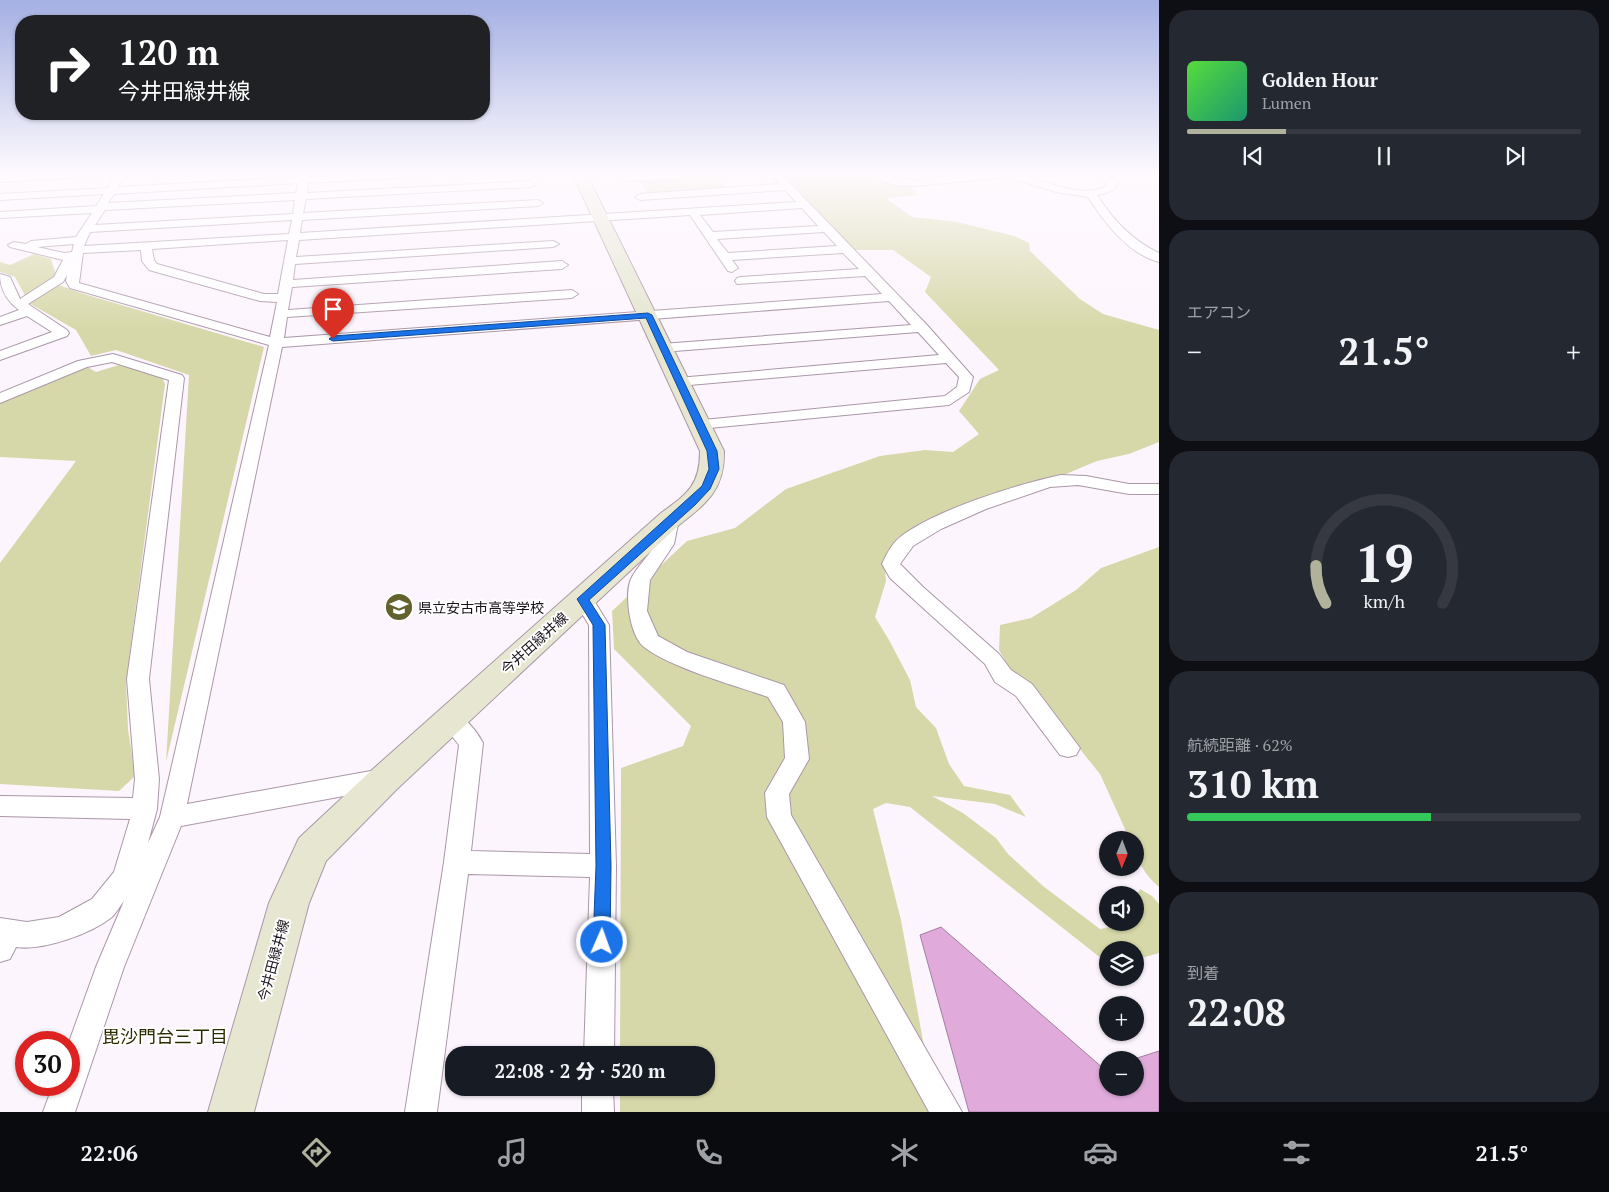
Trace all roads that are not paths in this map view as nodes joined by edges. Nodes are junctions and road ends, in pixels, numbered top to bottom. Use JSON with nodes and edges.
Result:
{"nodes":[{"id":1,"x":90,"y":225,"type":"edge"},
{"id":2,"x":169,"y":225,"type":"edge"},
{"id":3,"x":296,"y":225,"type":"edge"},
{"id":4,"x":480,"y":225,"type":"edge"},
{"id":5,"x":546,"y":225,"type":"edge"},
{"id":6,"x":603,"y":225,"type":"edge"},
{"id":7,"x":702,"y":225,"type":"edge"},
{"id":8,"x":821,"y":225,"type":"edge"},
{"id":9,"x":1114,"y":225,"type":"edge"},
{"id":10,"x":825,"y":229,"type":"junction"},
{"id":11,"x":87,"y":230,"type":"junction"},
{"id":12,"x":294,"y":236,"type":"junction"},
{"id":13,"x":710,"y":236,"type":"junction"},
{"id":14,"x":553,"y":244,"type":"junction"},
{"id":15,"x":146,"y":245,"type":"junction"},
{"id":16,"x":845,"y":249,"type":"junction"},
{"id":17,"x":77,"y":250,"type":"junction"},
{"id":18,"x":725,"y":257,"type":"junction"},
{"id":19,"x":1159,"y":258,"type":"edge"},
{"id":20,"x":290,"y":261,"type":"junction"},
{"id":21,"x":562,"y":265,"type":"junction"},
{"id":22,"x":867,"y":272,"type":"junction"},
{"id":23,"x":742,"y":281,"type":"junction"},
{"id":24,"x":2,"y":285,"type":"edge"},
{"id":25,"x":892,"y":296,"type":"junction"},
{"id":26,"x":283,"y":299,"type":"junction"},
{"id":27,"x":759,"y":306,"type":"junction"},
{"id":28,"x":23,"y":307,"type":"junction"},
{"id":29,"x":577,"y":307,"type":"junction"},
{"id":30,"x":648,"y":315,"type":"junction"},
{"id":31,"x":0,"y":321,"type":"edge"},
{"id":32,"x":922,"y":328,"type":"junction"},
{"id":33,"x":276,"y":343,"type":"junction"},
{"id":34,"x":662,"y":348,"type":"junction"},
{"id":35,"x":0,"y":356,"type":"edge"},
{"id":36,"x":950,"y":358,"type":"junction"},
{"id":37,"x":678,"y":382,"type":"junction"},
{"id":38,"x":0,"y":398,"type":"edge"},
{"id":39,"x":699,"y":424,"type":"junction"},
{"id":40,"x":1159,"y":490,"type":"edge"},
{"id":41,"x":670,"y":520,"type":"junction"},
{"id":42,"x":583,"y":599,"type":"junction"},
{"id":43,"x":450,"y":720,"type":"junction"},
{"id":44,"x":1068,"y":748,"type":"dead end"},
{"id":45,"x":385,"y":779,"type":"junction"},
{"id":46,"x":0,"y":806,"type":"edge"},
{"id":47,"x":145,"y":809,"type":"junction"},
{"id":48,"x":172,"y":817,"type":"junction"},
{"id":49,"x":457,"y":862,"type":"junction"},
{"id":50,"x":604,"y":866,"type":"junction"},
{"id":51,"x":3,"y":937,"type":"edge"},
{"id":52,"x":599,"y":1046,"type":"edge"},
{"id":53,"x":80,"y":1053,"type":"edge"},
{"id":54,"x":65,"y":1096,"type":"edge"},
{"id":55,"x":598,"y":1096,"type":"edge"},
{"id":56,"x":59,"y":1112,"type":"edge"},
{"id":57,"x":232,"y":1112,"type":"edge"},
{"id":58,"x":421,"y":1112,"type":"edge"},
{"id":59,"x":598,"y":1112,"type":"edge"},
{"id":60,"x":946,"y":1112,"type":"edge"}],
"edges":[{"from":1,"to":11,"type":"street"},
{"from":2,"to":11,"type":"street"},
{"from":3,"to":12,"type":"street"},
{"from":4,"to":12,"type":"street"},
{"from":5,"to":14,"type":"street"},
{"from":6,"to":30,"type":"main road","name":"今井田緑井線"},
{"from":7,"to":13,"type":"street"},
{"from":8,"to":10,"type":"street"},
{"from":9,"to":19,"type":"street"},
{"from":10,"to":13,"type":"street"},
{"from":10,"to":16,"type":"street"},
{"from":11,"to":17,"type":"street"},
{"from":12,"to":15,"type":"street"},
{"from":12,"to":20,"type":"street"},
{"from":13,"to":18,"type":"street"},
{"from":14,"to":20,"type":"street"},
{"from":14,"to":21,"type":"street"},
{"from":15,"to":17,"type":"street"},
{"from":15,"to":26,"type":"street"},
{"from":16,"to":18,"type":"street"},
{"from":16,"to":22,"type":"street"},
{"from":17,"to":17,"type":"street"},
{"from":17,"to":28,"type":"street"},
{"from":17,"to":33,"type":"street"},
{"from":18,"to":23,"type":"street"},
{"from":20,"to":26,"type":"street"},
{"from":21,"to":26,"type":"street"},
{"from":21,"to":29,"type":"street"},
{"from":22,"to":23,"type":"street"},
{"from":22,"to":25,"type":"street"},
{"from":23,"to":27,"type":"street"},
{"from":24,"to":28,"type":"street"},
{"from":25,"to":27,"type":"street"},
{"from":25,"to":32,"type":"street"},
{"from":26,"to":29,"type":"street"},
{"from":26,"to":33,"type":"street"},
{"from":27,"to":30,"type":"street"},
{"from":28,"to":31,"type":"street"},
{"from":28,"to":35,"type":"street"},
{"from":29,"to":30,"type":"street"},
{"from":29,"to":33,"type":"street"},
{"from":30,"to":34,"type":"main road","name":"今井田緑井線"},
{"from":32,"to":34,"type":"street"},
{"from":32,"to":36,"type":"street"},
{"from":33,"to":48,"type":"street"},
{"from":34,"to":37,"type":"main road","name":"今井田緑井線"},
{"from":36,"to":37,"type":"street"},
{"from":36,"to":39,"type":"street"},
{"from":37,"to":39,"type":"main road","name":"今井田緑井線"},
{"from":38,"to":47,"type":"street"},
{"from":39,"to":41,"type":"main road","name":"今井田緑井線"},
{"from":40,"to":44,"type":"street"},
{"from":41,"to":42,"type":"main road","name":"今井田緑井線"},
{"from":41,"to":60,"type":"street"},
{"from":42,"to":43,"type":"main road","name":"今井田緑井線"},
{"from":42,"to":50,"type":"street"},
{"from":43,"to":45,"type":"main road","name":"今井田緑井線"},
{"from":43,"to":49,"type":"street"},
{"from":45,"to":48,"type":"street"},
{"from":45,"to":57,"type":"main road","name":"今井田緑井線"},
{"from":46,"to":47,"type":"street"},
{"from":47,"to":51,"type":"street"},
{"from":48,"to":53,"type":"street"},
{"from":49,"to":50,"type":"street"},
{"from":49,"to":58,"type":"street"},
{"from":50,"to":52,"type":"street"},
{"from":54,"to":56,"type":"street"},
{"from":55,"to":59,"type":"street"}]}
